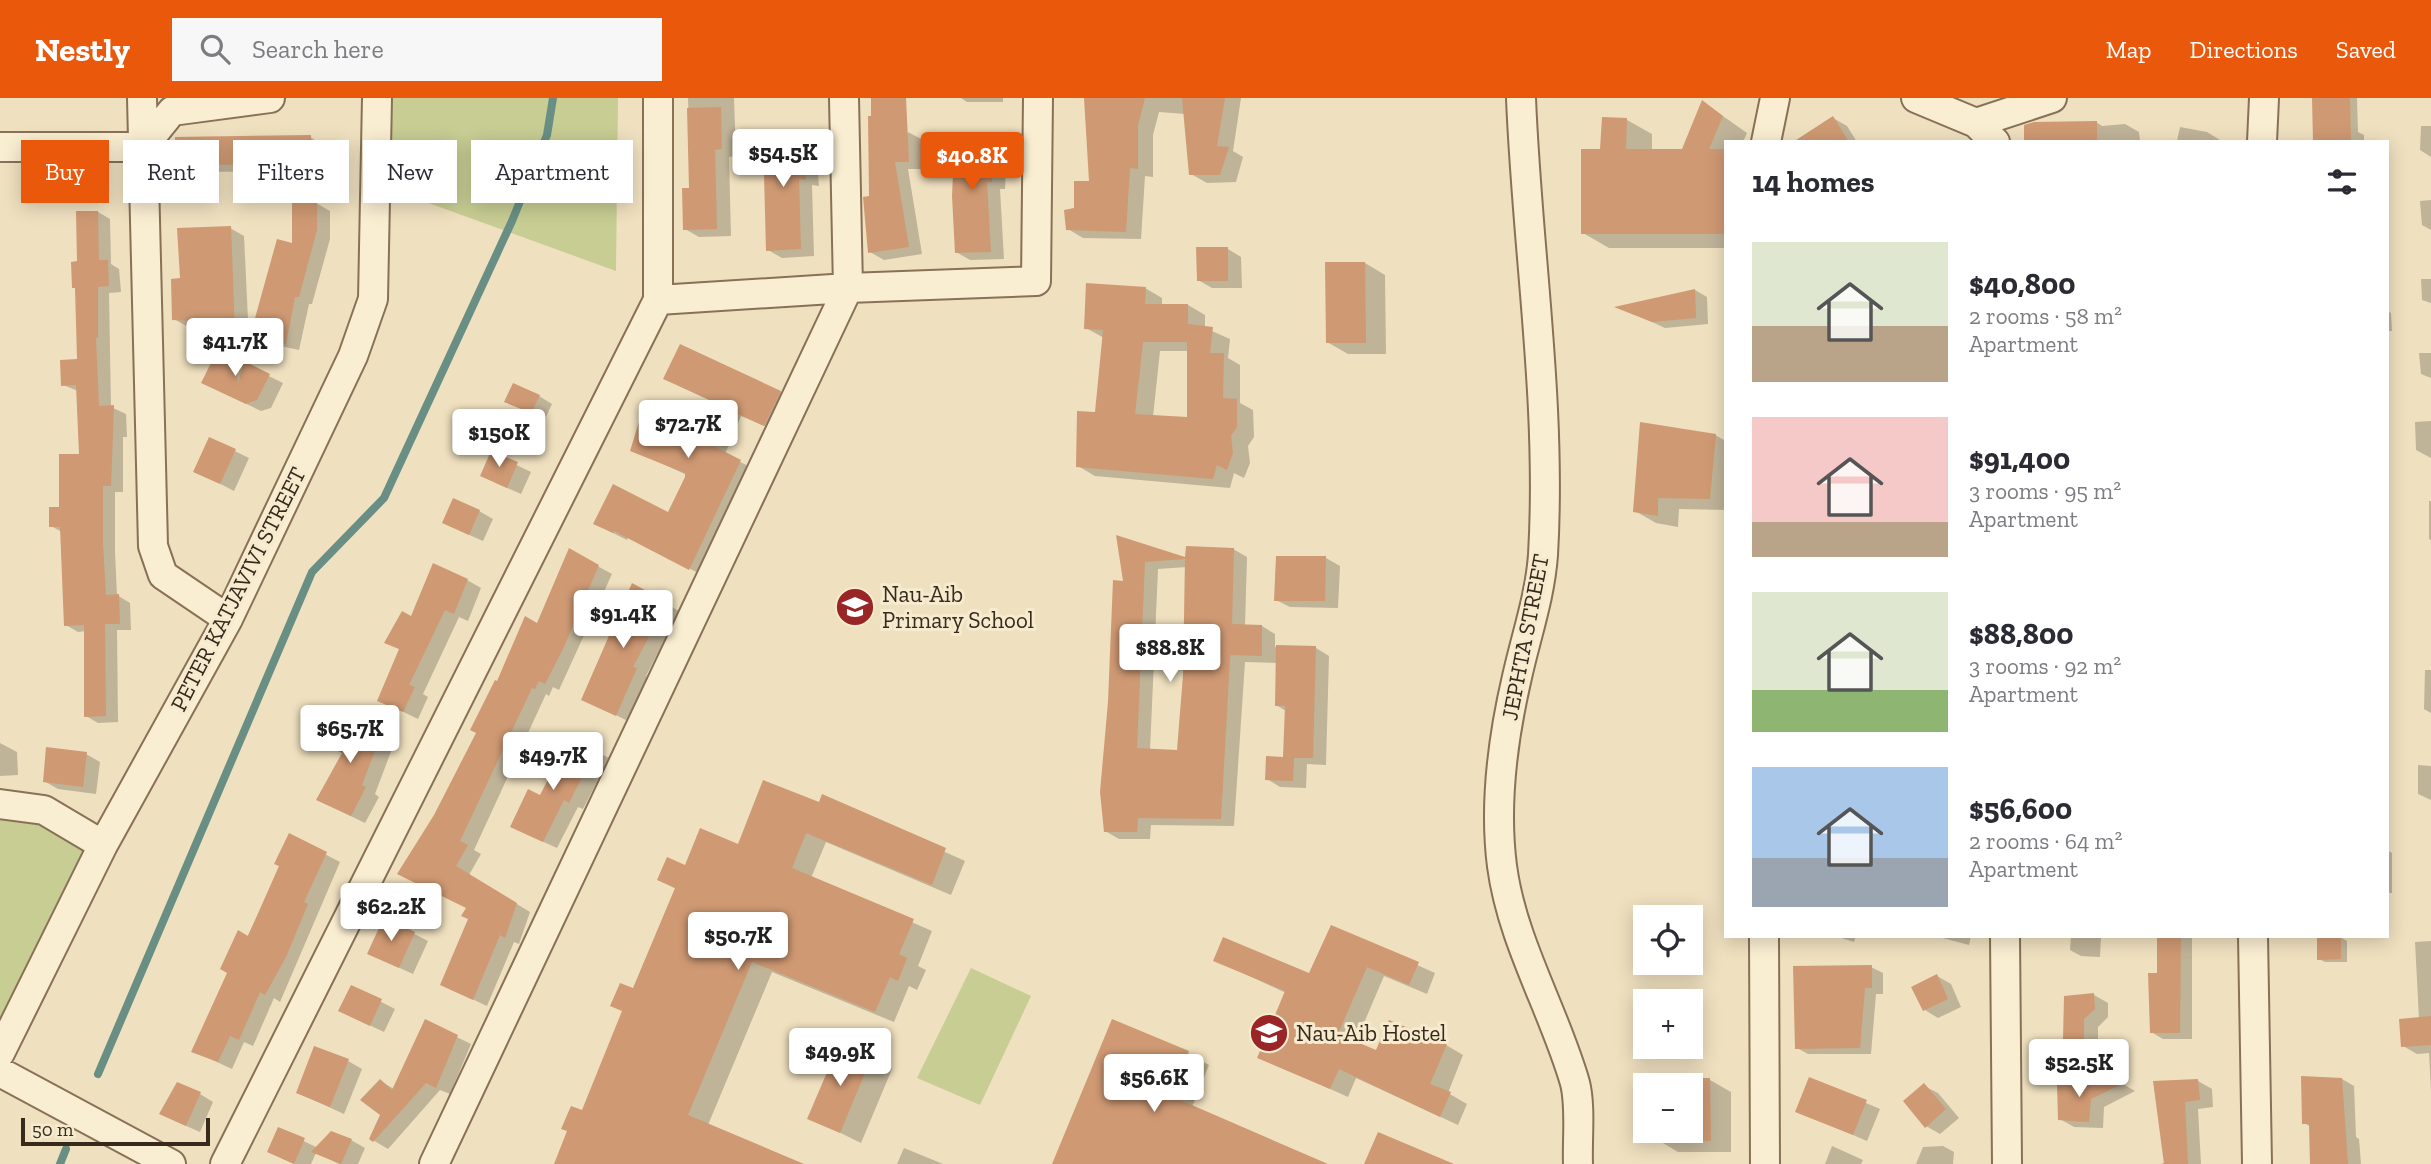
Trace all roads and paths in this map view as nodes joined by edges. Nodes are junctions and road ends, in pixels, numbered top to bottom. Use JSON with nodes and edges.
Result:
{"nodes":[{"id":1,"x":142,"y":98,"type":"edge"},
{"id":2,"x":270,"y":98,"type":"edge"},
{"id":3,"x":377,"y":98,"type":"edge"},
{"id":4,"x":658,"y":98,"type":"edge"},
{"id":5,"x":844,"y":98,"type":"edge"},
{"id":6,"x":1038,"y":98,"type":"edge"},
{"id":7,"x":1521,"y":98,"type":"edge"},
{"id":8,"x":1775,"y":98,"type":"edge"},
{"id":9,"x":1916,"y":98,"type":"edge"},
{"id":10,"x":2052,"y":98,"type":"edge"},
{"id":11,"x":2264,"y":98,"type":"edge"},
{"id":12,"x":1985,"y":132,"type":"edge"},
{"id":13,"x":143,"y":140,"type":"edge"},
{"id":14,"x":149,"y":140,"type":"edge"},
{"id":15,"x":1766,"y":140,"type":"edge"},
{"id":16,"x":2263,"y":140,"type":"edge"},
{"id":17,"x":0,"y":147,"type":"edge"},
{"id":18,"x":123,"y":147,"type":"edge"},
{"id":19,"x":144,"y":203,"type":"edge"},
{"id":20,"x":848,"y":288,"type":"junction"},
{"id":21,"x":658,"y":300,"type":"junction"},
{"id":22,"x":228,"y":619,"type":"junction"},
{"id":23,"x":0,"y":804,"type":"edge"},
{"id":24,"x":103,"y":845,"type":"junction"},
{"id":25,"x":1764,"y":938,"type":"edge"},
{"id":26,"x":2005,"y":938,"type":"edge"},
{"id":27,"x":2253,"y":938,"type":"edge"},
{"id":28,"x":0,"y":1053,"type":"edge"},
{"id":29,"x":0,"y":1072,"type":"edge"},
{"id":30,"x":171,"y":1164,"type":"edge"},
{"id":31,"x":225,"y":1164,"type":"edge"},
{"id":32,"x":434,"y":1164,"type":"edge"},
{"id":33,"x":1578,"y":1164,"type":"edge"},
{"id":34,"x":1765,"y":1164,"type":"edge"},
{"id":35,"x":2007,"y":1164,"type":"edge"},
{"id":36,"x":2256,"y":1164,"type":"edge"}],
"edges":[{"from":1,"to":13,"type":"street"},
{"from":2,"to":14,"type":"street"},
{"from":3,"to":22,"type":"street","name":"PETER KATJAVIVI STREET"},
{"from":4,"to":21,"type":"street"},
{"from":5,"to":20,"type":"street"},
{"from":6,"to":20,"type":"street"},
{"from":7,"to":33,"type":"street","name":"JEPHTA STREET"},
{"from":8,"to":15,"type":"street"},
{"from":9,"to":12,"type":"street"},
{"from":10,"to":12,"type":"street"},
{"from":11,"to":16,"type":"street"},
{"from":17,"to":18,"type":"street"},
{"from":19,"to":22,"type":"street"},
{"from":20,"to":21,"type":"street"},
{"from":20,"to":32,"type":"street"},
{"from":21,"to":31,"type":"street"},
{"from":22,"to":24,"type":"street","name":"PETER KATJAVIVI STREET"},
{"from":23,"to":24,"type":"street"},
{"from":24,"to":28,"type":"street","name":"PETER KATJAVIVI STREET"},
{"from":25,"to":34,"type":"street"},
{"from":26,"to":35,"type":"street"},
{"from":27,"to":36,"type":"street"},
{"from":29,"to":30,"type":"street"}]}
